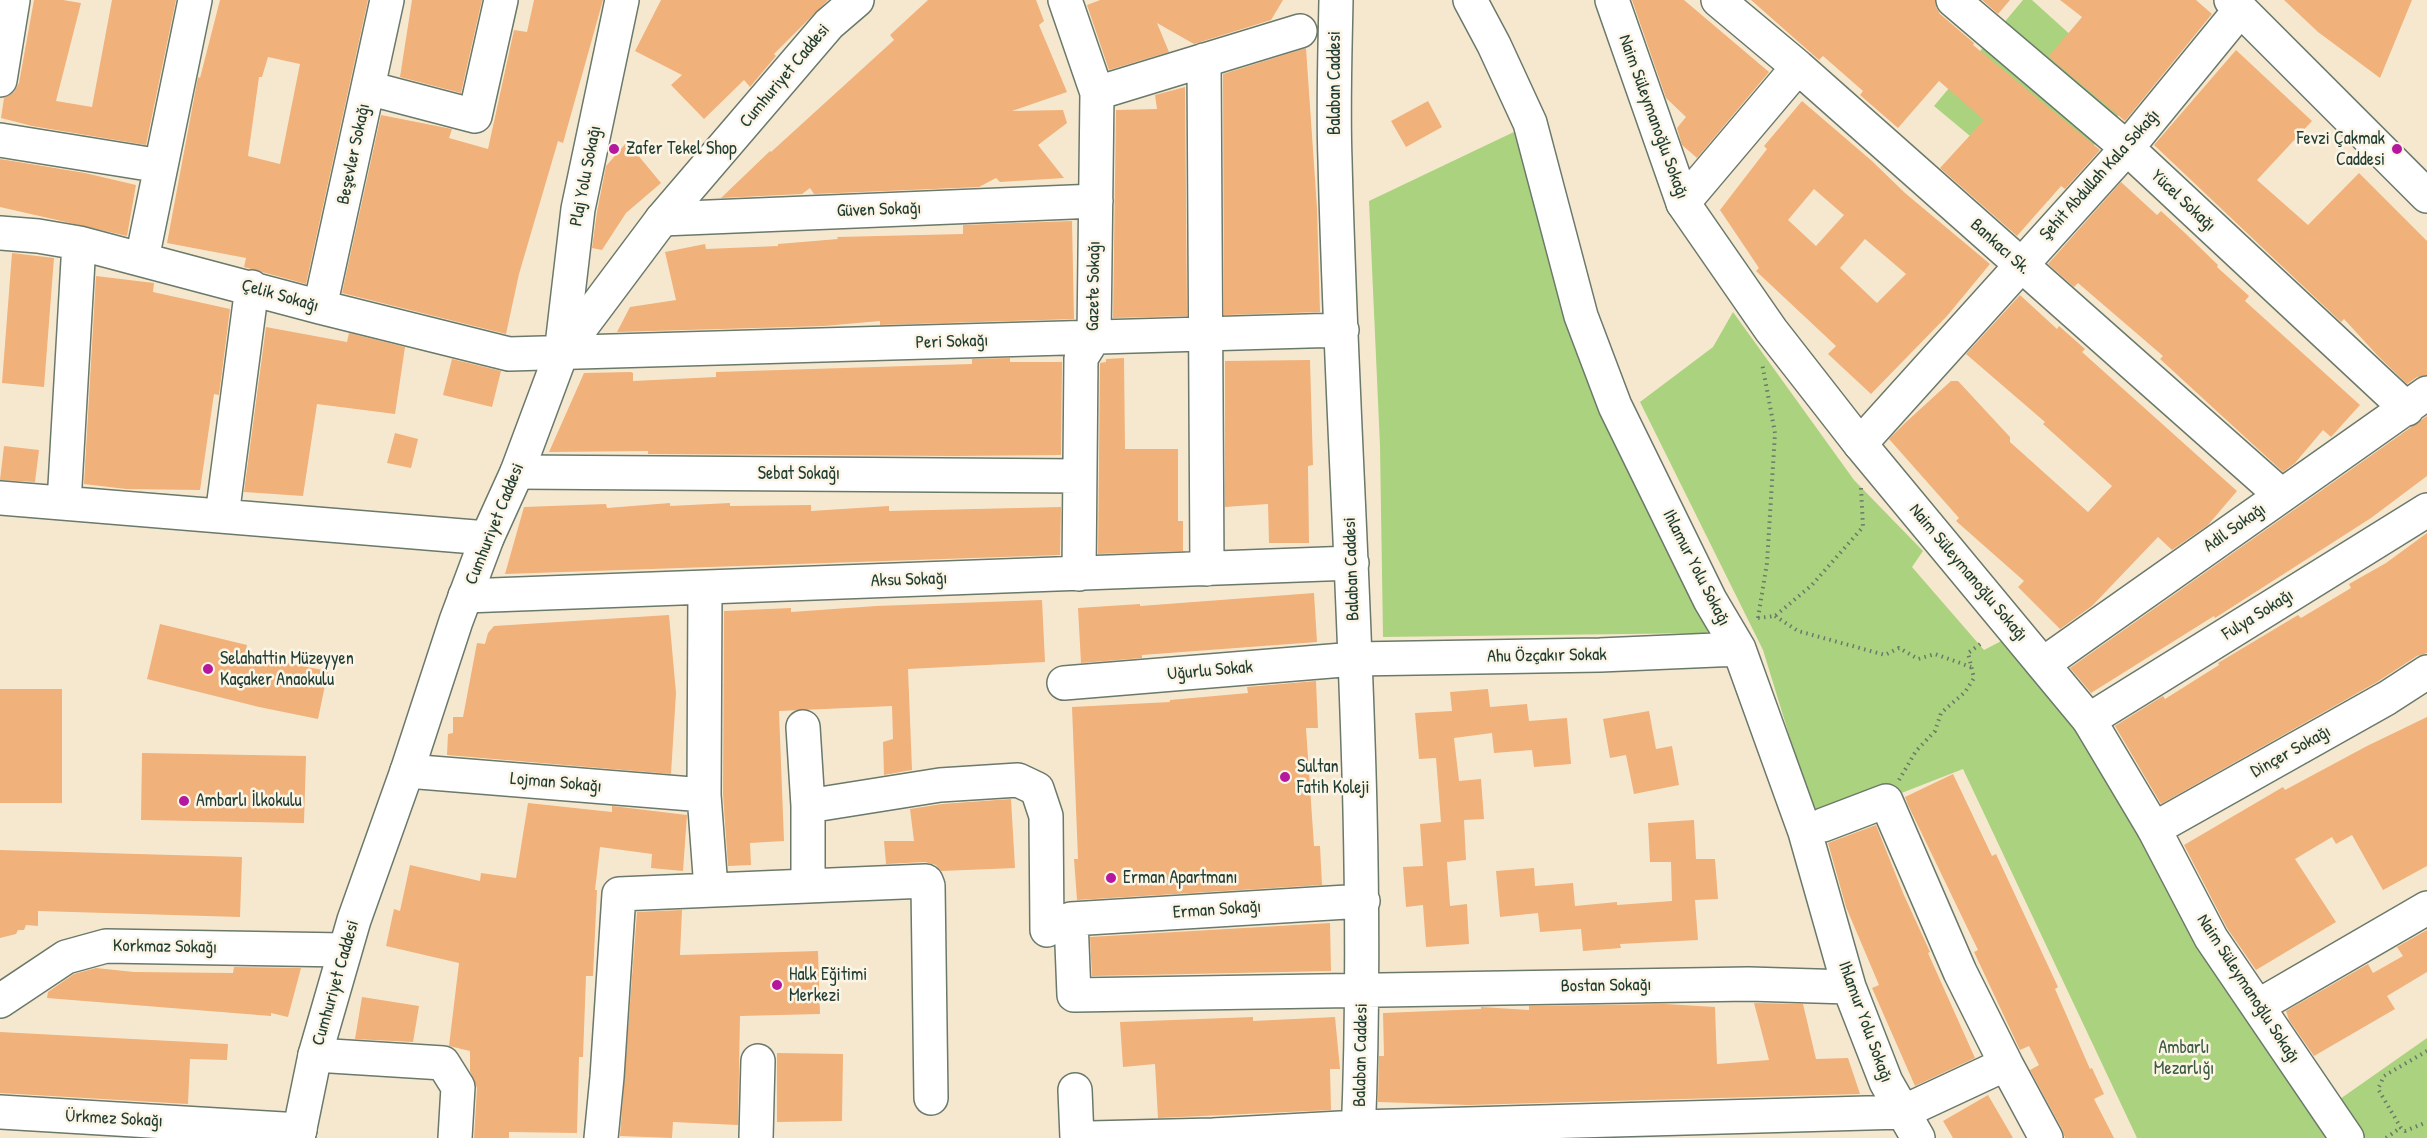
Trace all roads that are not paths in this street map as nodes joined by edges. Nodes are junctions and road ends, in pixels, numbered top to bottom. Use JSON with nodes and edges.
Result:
{"nodes":[{"id":1,"x":13,"y":0,"type":"edge"},
{"id":2,"x":195,"y":0,"type":"edge"},
{"id":3,"x":387,"y":0,"type":"edge"},
{"id":4,"x":501,"y":0,"type":"edge"},
{"id":5,"x":622,"y":0,"type":"edge"},
{"id":6,"x":857,"y":0,"type":"edge"},
{"id":7,"x":1065,"y":0,"type":"edge"},
{"id":8,"x":1335,"y":0,"type":"edge"},
{"id":9,"x":1470,"y":0,"type":"edge"},
{"id":10,"x":1611,"y":0,"type":"edge"},
{"id":11,"x":1718,"y":0,"type":"edge"},
{"id":12,"x":1953,"y":0,"type":"edge"},
{"id":13,"x":2235,"y":5,"type":"edge"},
{"id":14,"x":1300,"y":31,"type":"dead end"},
{"id":15,"x":1203,"y":60,"type":"junction"},
{"id":16,"x":1798,"y":67,"type":"junction"},
{"id":17,"x":0,"y":80,"type":"edge"},
{"id":18,"x":368,"y":88,"type":"junction"},
{"id":19,"x":1097,"y":93,"type":"junction"},
{"id":20,"x":0,"y":140,"type":"edge"},
{"id":21,"x":2127,"y":148,"type":"junction"},
{"id":22,"x":161,"y":166,"type":"junction"},
{"id":23,"x":2427,"y":196,"type":"edge"},
{"id":24,"x":1095,"y":201,"type":"junction"},
{"id":25,"x":1683,"y":203,"type":"junction"},
{"id":26,"x":662,"y":219,"type":"junction"},
{"id":27,"x":0,"y":234,"type":"edge"},
{"id":28,"x":79,"y":243,"type":"junction"},
{"id":29,"x":142,"y":259,"type":"junction"},
{"id":30,"x":2019,"y":265,"type":"junction"},
{"id":31,"x":252,"y":287,"type":"junction"},
{"id":32,"x":320,"y":307,"type":"junction"},
{"id":33,"x":1342,"y":330,"type":"junction"},
{"id":34,"x":1206,"y":334,"type":"junction"},
{"id":35,"x":1094,"y":338,"type":"junction"},
{"id":36,"x":561,"y":354,"type":"junction"},
{"id":37,"x":2417,"y":401,"type":"edge"},
{"id":38,"x":1868,"y":452,"type":"junction"},
{"id":39,"x":517,"y":472,"type":"junction"},
{"id":40,"x":1080,"y":476,"type":"junction"},
{"id":41,"x":2281,"y":495,"type":"junction"},
{"id":42,"x":0,"y":498,"type":"edge"},
{"id":43,"x":64,"y":503,"type":"junction"},
{"id":44,"x":2427,"y":510,"type":"edge"},
{"id":45,"x":222,"y":516,"type":"junction"},
{"id":46,"x":487,"y":538,"type":"junction"},
{"id":47,"x":1352,"y":563,"type":"junction"},
{"id":48,"x":1207,"y":569,"type":"junction"},
{"id":49,"x":1079,"y":574,"type":"junction"},
{"id":50,"x":705,"y":588,"type":"junction"},
{"id":51,"x":465,"y":596,"type":"junction"},
{"id":52,"x":1743,"y":635,"type":"junction"},
{"id":53,"x":1355,"y":659,"type":"junction"},
{"id":54,"x":2043,"y":664,"type":"junction"},
{"id":55,"x":2427,"y":672,"type":"edge"},
{"id":56,"x":1064,"y":683,"type":"dead end"},
{"id":57,"x":2089,"y":720,"type":"junction"},
{"id":58,"x":803,"y":727,"type":"dead end"},
{"id":59,"x":407,"y":771,"type":"junction"},
{"id":60,"x":705,"y":795,"type":"junction"},
{"id":61,"x":808,"y":806,"type":"junction"},
{"id":62,"x":1823,"y":825,"type":"dead end"},
{"id":63,"x":2154,"y":830,"type":"junction"},
{"id":64,"x":807,"y":885,"type":"junction"},
{"id":65,"x":711,"y":889,"type":"junction"},
{"id":66,"x":1363,"y":901,"type":"junction"},
{"id":67,"x":2427,"y":908,"type":"edge"},
{"id":68,"x":1059,"y":925,"type":"junction"},
{"id":69,"x":344,"y":950,"type":"junction"},
{"id":70,"x":1849,"y":987,"type":"junction"},
{"id":71,"x":1362,"y":989,"type":"junction"},
{"id":72,"x":0,"y":1001,"type":"edge"},
{"id":73,"x":2258,"y":1006,"type":"junction"},
{"id":74,"x":315,"y":1055,"type":"junction"},
{"id":75,"x":758,"y":1061,"type":"dead end"},
{"id":76,"x":2006,"y":1064,"type":"junction"},
{"id":77,"x":1075,"y":1090,"type":"dead end"},
{"id":78,"x":931,"y":1098,"type":"dead end"},
{"id":79,"x":0,"y":1112,"type":"edge"},
{"id":80,"x":1911,"y":1125,"type":"edge"},
{"id":81,"x":1359,"y":1132,"type":"edge"},
{"id":82,"x":299,"y":1134,"type":"edge"},
{"id":83,"x":1214,"y":1137,"type":"edge"},
{"id":84,"x":455,"y":1138,"type":"edge"},
{"id":85,"x":601,"y":1138,"type":"edge"},
{"id":86,"x":756,"y":1138,"type":"edge"},
{"id":87,"x":1077,"y":1138,"type":"edge"},
{"id":88,"x":1091,"y":1138,"type":"edge"},
{"id":89,"x":2046,"y":1138,"type":"edge"},
{"id":90,"x":2347,"y":1138,"type":"edge"}],
"edges":[{"from":1,"to":17,"type":"street"},
{"from":2,"to":22,"type":"street"},
{"from":3,"to":18,"type":"street","name":"Beşevler Sokağı"},
{"from":4,"to":18,"type":"street"},
{"from":5,"to":36,"type":"street","name":"Plaj Yolu Sokağı"},
{"from":6,"to":26,"type":"street","name":"Cumhuriyet Caddesi"},
{"from":7,"to":19,"type":"street","name":"Gazete Sokağı"},
{"from":8,"to":33,"type":"street","name":"Balaban Caddesi"},
{"from":9,"to":52,"type":"street","name":"Ihlamur Yolu Sokağı"},
{"from":10,"to":25,"type":"street","name":"Naim Süleymanoğlu Sokağı"},
{"from":11,"to":16,"type":"street","name":"Bankacı Sk."},
{"from":12,"to":21,"type":"street","name":"Yücel Sokağı"},
{"from":13,"to":21,"type":"street","name":"Şehit Abdullah Kala Sokağı"},
{"from":13,"to":23,"type":"street"},
{"from":14,"to":15,"type":"street"},
{"from":15,"to":19,"type":"street"},
{"from":15,"to":34,"type":"street"},
{"from":16,"to":25,"type":"street"},
{"from":16,"to":30,"type":"street","name":"Bankacı Sk."},
{"from":18,"to":32,"type":"street","name":"Beşevler Sokağı"},
{"from":19,"to":24,"type":"street","name":"Gazete Sokağı"},
{"from":20,"to":22,"type":"street"},
{"from":21,"to":30,"type":"street","name":"Şehit Abdullah Kala Sokağı"},
{"from":21,"to":37,"type":"street","name":"Yücel Sokağı"},
{"from":22,"to":29,"type":"street"},
{"from":24,"to":26,"type":"street","name":"Güven Sokağı"},
{"from":24,"to":35,"type":"street","name":"Gazete Sokağı"},
{"from":25,"to":38,"type":"street","name":"Naim Süleymanoğlu Sokağı"},
{"from":26,"to":36,"type":"street","name":"Cumhuriyet Caddesi"},
{"from":27,"to":28,"type":"street","name":"Çelik Sokağı"},
{"from":28,"to":29,"type":"street","name":"Çelik Sokağı"},
{"from":28,"to":43,"type":"street"},
{"from":29,"to":31,"type":"street","name":"Çelik Sokağı"},
{"from":30,"to":38,"type":"street","name":"Şehit Abdullah Kala Sokağı"},
{"from":30,"to":41,"type":"street","name":"Bankacı Sk."},
{"from":31,"to":32,"type":"street","name":"Çelik Sokağı"},
{"from":31,"to":45,"type":"street"},
{"from":32,"to":36,"type":"street","name":"Çelik Sokağı"},
{"from":33,"to":34,"type":"street","name":"Peri Sokağı"},
{"from":33,"to":47,"type":"street","name":"Balaban Caddesi"},
{"from":34,"to":35,"type":"street","name":"Peri Sokağı"},
{"from":34,"to":48,"type":"street"},
{"from":35,"to":36,"type":"street","name":"Peri Sokağı"},
{"from":35,"to":40,"type":"street","name":"Gazete Sokağı"},
{"from":36,"to":39,"type":"street","name":"Cumhuriyet Caddesi"},
{"from":37,"to":41,"type":"street","name":"Adil Sokağı"},
{"from":38,"to":54,"type":"street","name":"Naim Süleymanoğlu Sokağı"},
{"from":39,"to":40,"type":"street","name":"Sebat Sokağı"},
{"from":39,"to":46,"type":"street","name":"Cumhuriyet Caddesi"},
{"from":40,"to":49,"type":"street","name":"Gazete Sokağı"},
{"from":41,"to":54,"type":"street","name":"Adil Sokağı"},
{"from":42,"to":43,"type":"street"},
{"from":43,"to":45,"type":"street"},
{"from":44,"to":57,"type":"street","name":"Fulya Sokağı"},
{"from":45,"to":46,"type":"street"},
{"from":46,"to":51,"type":"street","name":"Cumhuriyet Caddesi"},
{"from":47,"to":48,"type":"street","name":"Aksu Sokağı"},
{"from":47,"to":53,"type":"street","name":"Balaban Caddesi"},
{"from":48,"to":49,"type":"street","name":"Aksu Sokağı"},
{"from":49,"to":50,"type":"street","name":"Aksu Sokağı"},
{"from":50,"to":51,"type":"street","name":"Aksu Sokağı"},
{"from":50,"to":60,"type":"street"},
{"from":51,"to":59,"type":"street","name":"Cumhuriyet Caddesi"},
{"from":52,"to":53,"type":"street","name":"Ahu Özçakır Sokak"},
{"from":52,"to":70,"type":"street","name":"Ihlamur Yolu Sokağı"},
{"from":53,"to":56,"type":"street","name":"Uğurlu Sokak"},
{"from":53,"to":66,"type":"street","name":"Balaban Caddesi"},
{"from":54,"to":57,"type":"street","name":"Naim Süleymanoğlu Sokağı"},
{"from":55,"to":63,"type":"street","name":"Dinçer Sokağı"},
{"from":57,"to":63,"type":"street","name":"Naim Süleymanoğlu Sokağı"},
{"from":58,"to":61,"type":"street"},
{"from":59,"to":60,"type":"street","name":"Lojman Sokağı"},
{"from":59,"to":69,"type":"street","name":"Cumhuriyet Caddesi"},
{"from":60,"to":65,"type":"street"},
{"from":61,"to":64,"type":"street"},
{"from":61,"to":68,"type":"street"},
{"from":62,"to":76,"type":"street"},
{"from":63,"to":73,"type":"street","name":"Naim Süleymanoğlu Sokağı"},
{"from":64,"to":65,"type":"street"},
{"from":64,"to":78,"type":"street"},
{"from":65,"to":85,"type":"street"},
{"from":66,"to":68,"type":"street","name":"Erman Sokağı"},
{"from":66,"to":71,"type":"street","name":"Balaban Caddesi"},
{"from":67,"to":73,"type":"street"},
{"from":68,"to":71,"type":"street","name":"Bostan Sokağı"},
{"from":69,"to":72,"type":"street","name":"Korkmaz Sokağı"},
{"from":69,"to":74,"type":"street","name":"Cumhuriyet Caddesi"},
{"from":70,"to":71,"type":"street","name":"Bostan Sokağı"},
{"from":70,"to":80,"type":"street","name":"Ihlamur Yolu Sokağı"},
{"from":71,"to":81,"type":"street","name":"Balaban Caddesi"},
{"from":73,"to":90,"type":"street","name":"Naim Süleymanoğlu Sokağı"},
{"from":74,"to":82,"type":"street","name":"Cumhuriyet Caddesi"},
{"from":74,"to":84,"type":"street"},
{"from":75,"to":86,"type":"street"},
{"from":76,"to":80,"type":"street"},
{"from":76,"to":89,"type":"street"},
{"from":77,"to":87,"type":"street"},
{"from":79,"to":82,"type":"street","name":"Ürkmez Sokağı"},
{"from":80,"to":81,"type":"street"},
{"from":81,"to":83,"type":"street"},
{"from":83,"to":88,"type":"street"}]}
